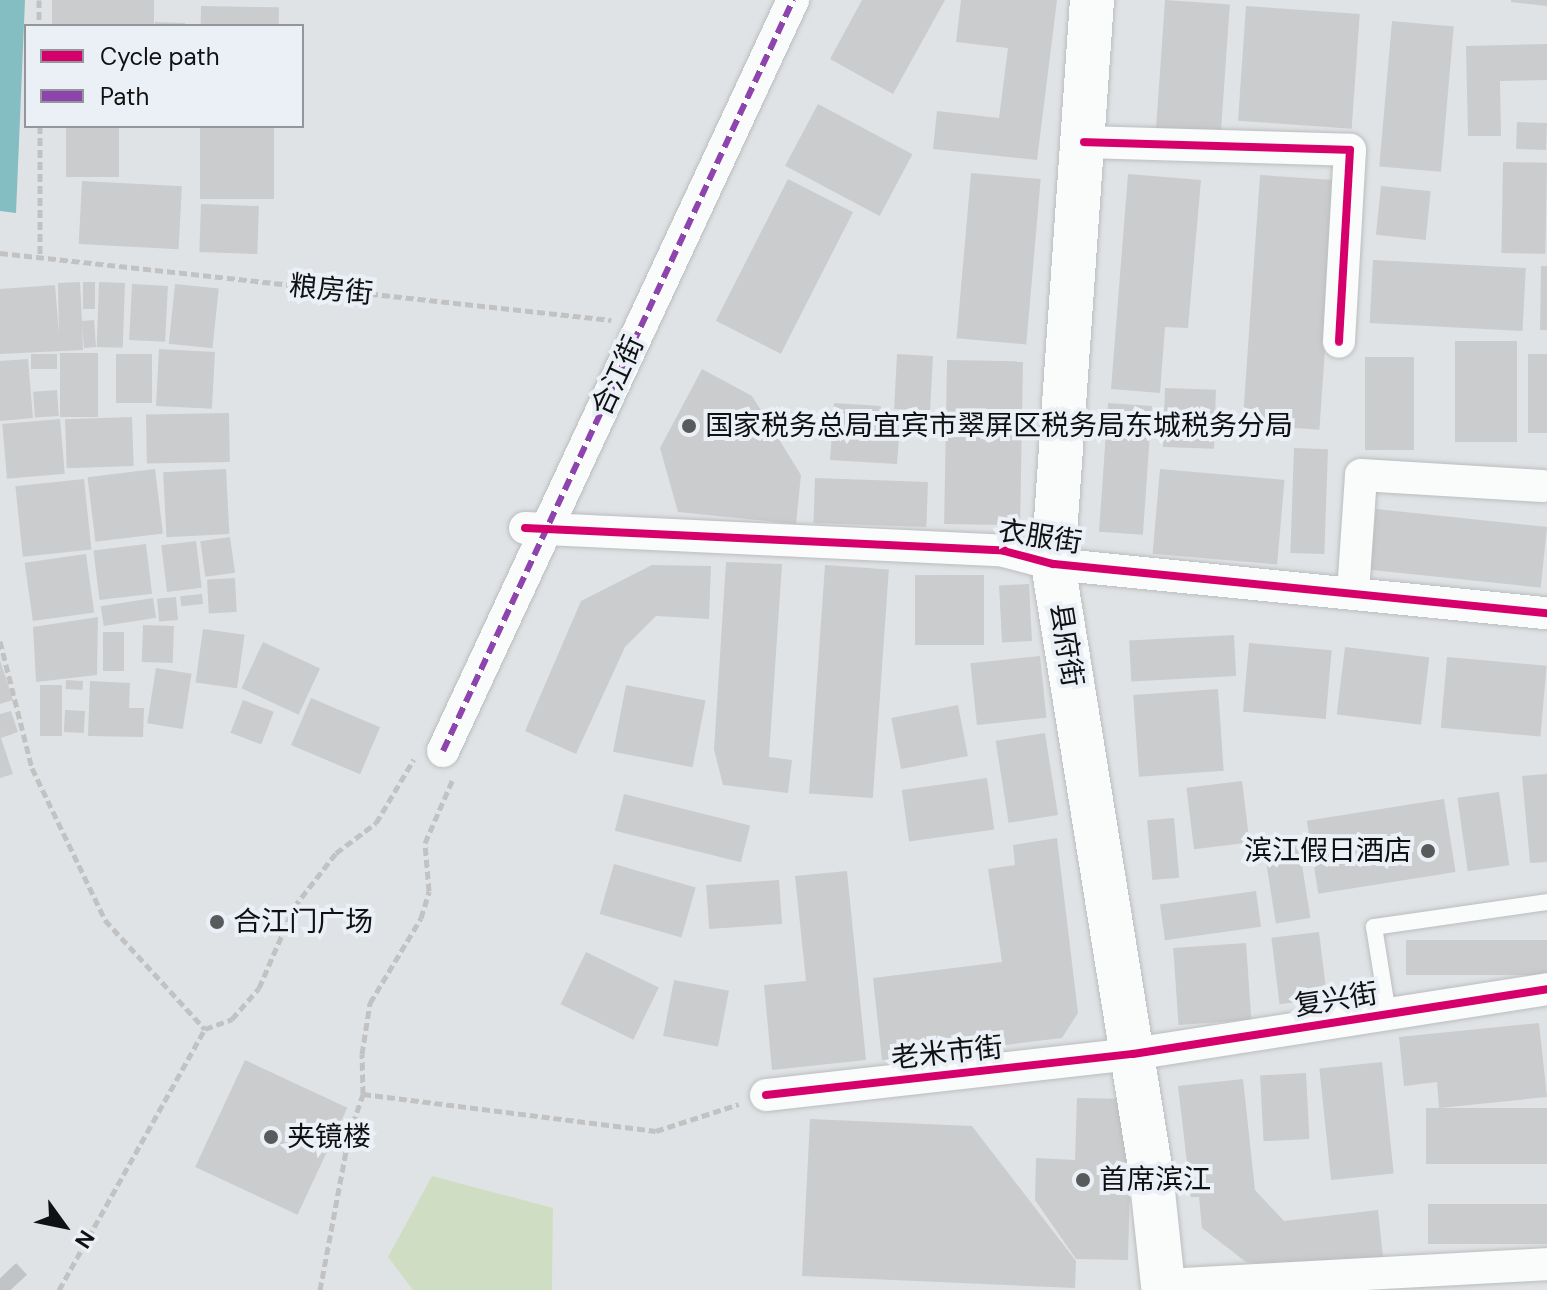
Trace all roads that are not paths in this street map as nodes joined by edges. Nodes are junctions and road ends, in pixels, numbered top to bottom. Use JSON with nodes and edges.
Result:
{"nodes":[{"id":1,"x":793,"y":0,"type":"edge"},
{"id":2,"x":1092,"y":0,"type":"edge"},
{"id":3,"x":1084,"y":142,"type":"junction"},
{"id":4,"x":1339,"y":342,"type":"dead end"},
{"id":5,"x":1543,"y":486,"type":"dead end"},
{"id":6,"x":536,"y":529,"type":"junction"},
{"id":7,"x":1053,"y":564,"type":"junction"},
{"id":8,"x":1353,"y":593,"type":"junction"},
{"id":9,"x":1547,"y":613,"type":"edge"},
{"id":10,"x":431,"y":750,"type":"road end"},
{"id":11,"x":1547,"y":902,"type":"edge"},
{"id":12,"x":1547,"y":989,"type":"edge"},
{"id":13,"x":1388,"y":1014,"type":"junction"},
{"id":14,"x":1133,"y":1054,"type":"junction"},
{"id":15,"x":766,"y":1095,"type":"road end"},
{"id":16,"x":1547,"y":1264,"type":"edge"},
{"id":17,"x":1163,"y":1285,"type":"joint"}],
"edges":[{"from":1,"to":6,"type":"street","name":"合江街"},
{"from":2,"to":3,"type":"main road","name":"县府街"},
{"from":3,"to":4,"type":"street"},
{"from":3,"to":7,"type":"main road","name":"县府街"},
{"from":5,"to":8,"type":"street"},
{"from":6,"to":7,"type":"street","name":"衣服街"},
{"from":6,"to":10,"type":"street","name":"合江街"},
{"from":7,"to":8,"type":"street","name":"衣服街"},
{"from":7,"to":14,"type":"main road","name":"县府街"},
{"from":8,"to":9,"type":"street","name":"衣服街"},
{"from":11,"to":13,"type":"lane"},
{"from":12,"to":13,"type":"street","name":"复兴街"},
{"from":13,"to":14,"type":"street","name":"复兴街"},
{"from":14,"to":15,"type":"street","name":"老米市街"},
{"from":14,"to":17,"type":"main road","name":"县府街"},
{"from":16,"to":17,"type":"street"}]}
